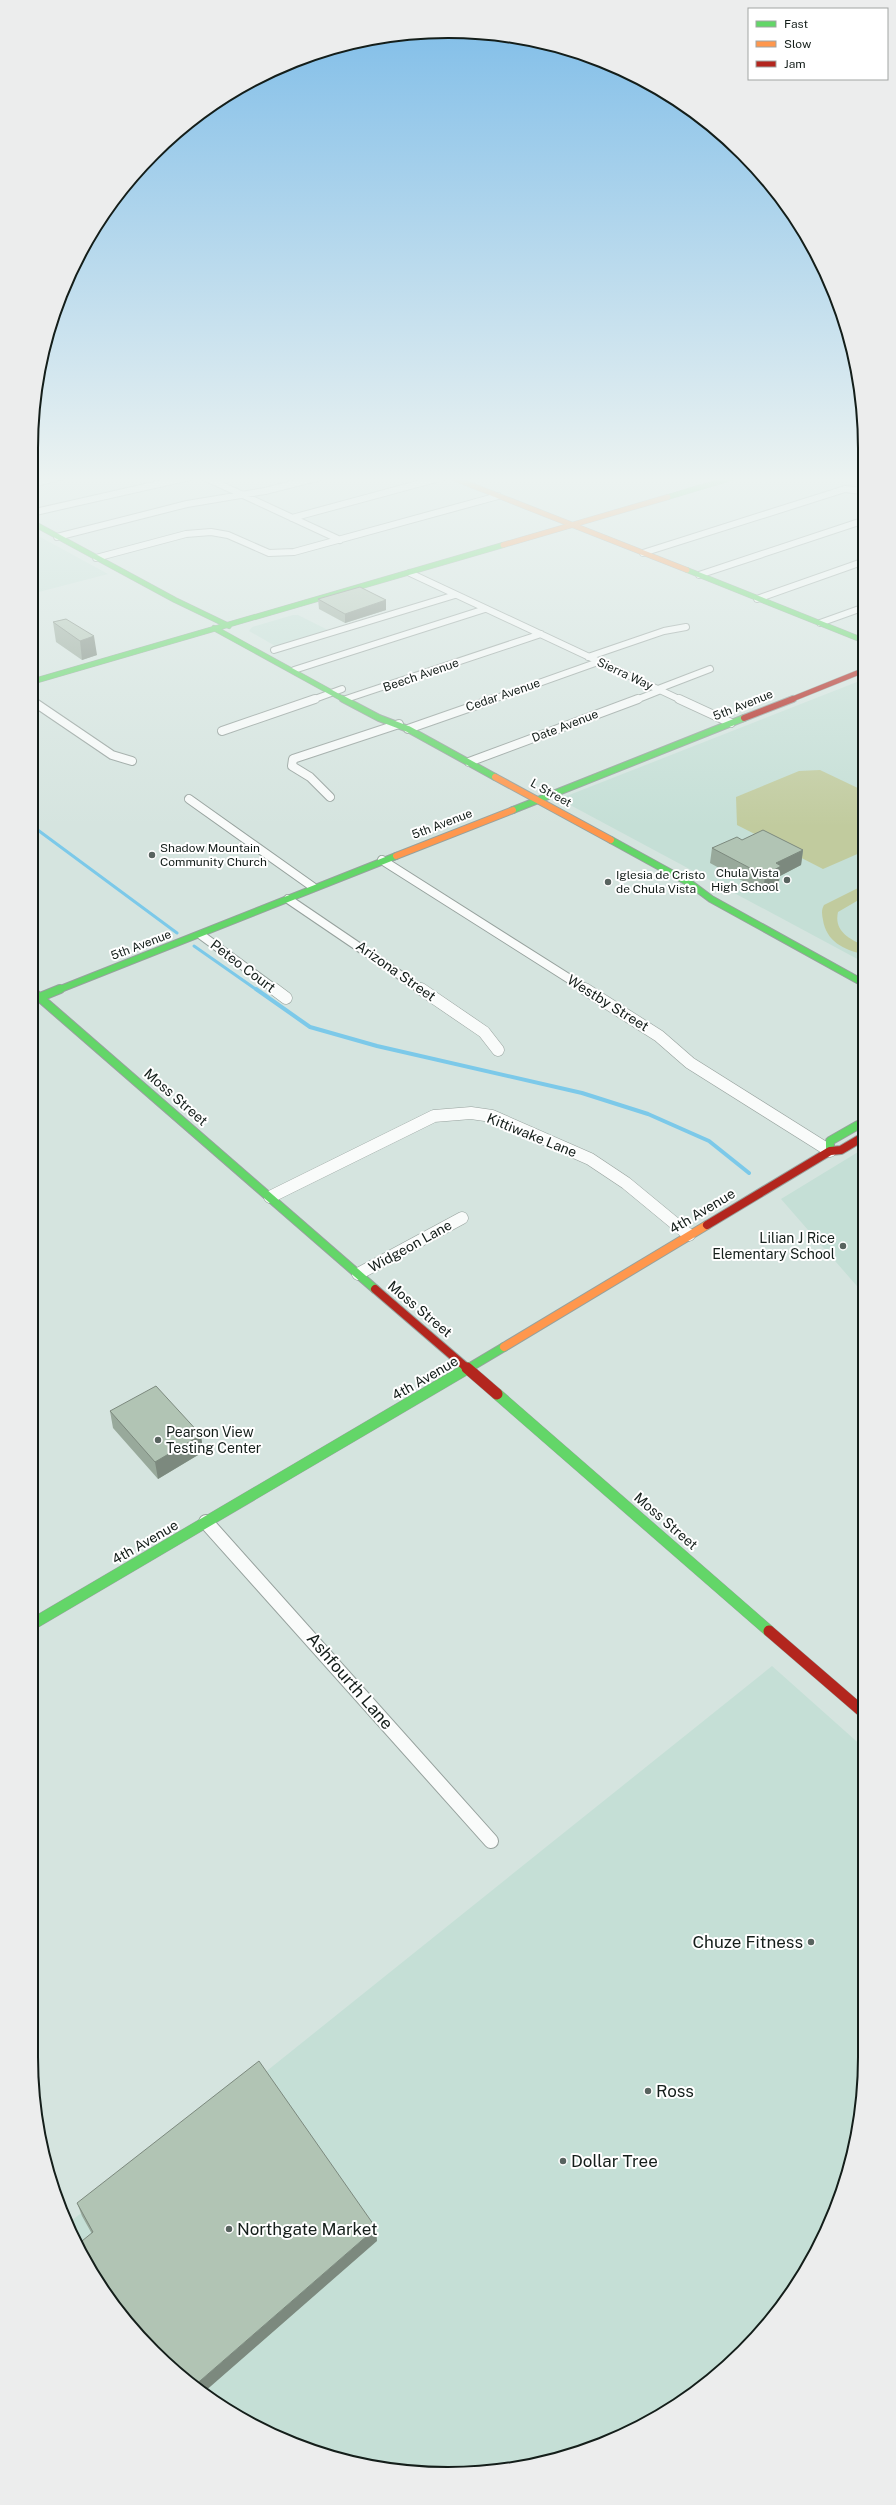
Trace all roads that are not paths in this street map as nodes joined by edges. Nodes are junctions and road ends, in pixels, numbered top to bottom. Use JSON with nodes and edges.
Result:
{"nodes":[{"id":1,"x":162,"y":593,"type":"edge"},
{"id":2,"x":343,"y":593,"type":"edge"},
{"id":3,"x":451,"y":593,"type":"edge"},
{"id":4,"x":744,"y":593,"type":"edge"},
{"id":5,"x":772,"y":593,"type":"edge"},
{"id":6,"x":455,"y":595,"type":"junction"},
{"id":7,"x":757,"y":598,"type":"junction"},
{"id":8,"x":176,"y":600,"type":"junction"},
{"id":9,"x":485,"y":609,"type":"junction"},
{"id":10,"x":858,"y":609,"type":"edge"},
{"id":11,"x":820,"y":623,"type":"junction"},
{"id":12,"x":686,"y":628,"type":"dead end"},
{"id":13,"x":222,"y":629,"type":"junction"},
{"id":14,"x":541,"y":634,"type":"junction"},
{"id":15,"x":858,"y":638,"type":"edge"},
{"id":16,"x":274,"y":650,"type":"junction"},
{"id":17,"x":588,"y":657,"type":"junction"},
{"id":18,"x":598,"y":662,"type":"junction"},
{"id":19,"x":304,"y":667,"type":"junction"},
{"id":20,"x":710,"y":669,"type":"dead end"},
{"id":21,"x":294,"y":670,"type":"junction"},
{"id":22,"x":858,"y":673,"type":"edge"},
{"id":23,"x":38,"y":680,"type":"edge"},
{"id":24,"x":38,"y":688,"type":"edge"},
{"id":25,"x":659,"y":690,"type":"junction"},
{"id":26,"x":338,"y":691,"type":"junction"},
{"id":27,"x":355,"y":697,"type":"junction"},
{"id":28,"x":346,"y":700,"type":"junction"},
{"id":29,"x":38,"y":705,"type":"edge"},
{"id":30,"x":731,"y":723,"type":"junction"},
{"id":31,"x":399,"y":724,"type":"junction"},
{"id":32,"x":408,"y":729,"type":"junction"},
{"id":33,"x":222,"y":731,"type":"dead end"},
{"id":34,"x":132,"y":761,"type":"dead end"},
{"id":35,"x":469,"y":762,"type":"junction"},
{"id":36,"x":330,"y":797,"type":"dead end"},
{"id":37,"x":189,"y":799,"type":"dead end"},
{"id":38,"x":538,"y":800,"type":"junction"},
{"id":39,"x":382,"y":860,"type":"junction"},
{"id":40,"x":691,"y":884,"type":"junction"},
{"id":41,"x":313,"y":887,"type":"junction"},
{"id":42,"x":288,"y":899,"type":"junction"},
{"id":43,"x":201,"y":935,"type":"junction"},
{"id":44,"x":800,"y":937,"type":"dead end"},
{"id":45,"x":858,"y":980,"type":"edge"},
{"id":46,"x":40,"y":997,"type":"joint"},
{"id":47,"x":286,"y":998,"type":"dead end"},
{"id":48,"x":498,"y":1050,"type":"dead end"},
{"id":49,"x":858,"y":1125,"type":"edge"},
{"id":50,"x":858,"y":1139,"type":"edge"},
{"id":51,"x":830,"y":1151,"type":"junction"},
{"id":52,"x":270,"y":1197,"type":"junction"},
{"id":53,"x":462,"y":1218,"type":"dead end"},
{"id":54,"x":689,"y":1235,"type":"junction"},
{"id":55,"x":358,"y":1274,"type":"junction"},
{"id":56,"x":468,"y":1369,"type":"junction"},
{"id":57,"x":206,"y":1522,"type":"junction"},
{"id":58,"x":38,"y":1621,"type":"edge"},
{"id":59,"x":858,"y":1708,"type":"edge"},
{"id":60,"x":491,"y":1841,"type":"dead end"}],
"edges":[{"from":1,"to":8,"type":"main road","name":"L Street"},
{"from":2,"to":13,"type":"main road"},
{"from":3,"to":6,"type":"street","name":"Sierra Way"},
{"from":4,"to":7,"type":"main road"},
{"from":5,"to":7,"type":"street"},
{"from":6,"to":9,"type":"street","name":"Sierra Way"},
{"from":6,"to":16,"type":"street"},
{"from":7,"to":11,"type":"main road"},
{"from":8,"to":13,"type":"main road","name":"L Street"},
{"from":8,"to":13,"type":"main road","name":"L Street"},
{"from":9,"to":14,"type":"street","name":"Sierra Way"},
{"from":9,"to":19,"type":"street"},
{"from":10,"to":11,"type":"street"},
{"from":11,"to":15,"type":"main road"},
{"from":12,"to":17,"type":"street"},
{"from":13,"to":16,"type":"main road","name":"L Street"},
{"from":13,"to":21,"type":"main road","name":"L Street"},
{"from":13,"to":23,"type":"main road"},
{"from":13,"to":24,"type":"main road"},
{"from":14,"to":17,"type":"street","name":"Sierra Way"},
{"from":14,"to":27,"type":"street","name":"Beech Avenue"},
{"from":16,"to":19,"type":"main road","name":"L Street"},
{"from":17,"to":18,"type":"street","name":"Sierra Way"},
{"from":18,"to":25,"type":"street","name":"Sierra Way"},
{"from":18,"to":32,"type":"street","name":"Cedar Avenue"},
{"from":19,"to":21,"type":"street"},
{"from":19,"to":26,"type":"main road","name":"L Street"},
{"from":20,"to":25,"type":"street","name":"Date Avenue"},
{"from":21,"to":26,"type":"main road","name":"L Street"},
{"from":22,"to":30,"type":"main road","name":"5th Avenue"},
{"from":25,"to":30,"type":"street","name":"Sierra Way"},
{"from":25,"to":35,"type":"street","name":"Date Avenue"},
{"from":26,"to":27,"type":"main road","name":"L Street"},
{"from":26,"to":28,"type":"main road","name":"L Street"},
{"from":26,"to":33,"type":"street"},
{"from":27,"to":28,"type":"street","name":"Beech Avenue"},
{"from":27,"to":31,"type":"main road","name":"L Street"},
{"from":28,"to":31,"type":"main road","name":"L Street"},
{"from":29,"to":34,"type":"street"},
{"from":30,"to":38,"type":"main road","name":"5th Avenue"},
{"from":31,"to":32,"type":"main road","name":"L Street"},
{"from":31,"to":36,"type":"street"},
{"from":32,"to":35,"type":"main road","name":"L Street"},
{"from":35,"to":38,"type":"main road","name":"L Street"},
{"from":37,"to":41,"type":"street"},
{"from":38,"to":39,"type":"main road","name":"5th Avenue"},
{"from":38,"to":40,"type":"main road","name":"L Street"},
{"from":39,"to":41,"type":"main road","name":"5th Avenue"},
{"from":39,"to":51,"type":"street","name":"Westby Street"},
{"from":40,"to":44,"type":"main road","name":"L Street"},
{"from":40,"to":45,"type":"main road","name":"L Street"},
{"from":41,"to":42,"type":"main road","name":"5th Avenue"},
{"from":42,"to":43,"type":"main road","name":"5th Avenue"},
{"from":42,"to":48,"type":"street","name":"Arizona Street"},
{"from":43,"to":46,"type":"main road","name":"5th Avenue"},
{"from":43,"to":47,"type":"street","name":"Peteo Court"},
{"from":46,"to":52,"type":"main road","name":"Moss Street"},
{"from":49,"to":51,"type":"main road","name":"4th Avenue"},
{"from":50,"to":51,"type":"main road","name":"4th Avenue"},
{"from":51,"to":54,"type":"main road","name":"4th Avenue"},
{"from":52,"to":54,"type":"street","name":"Kittiwake Lane"},
{"from":52,"to":55,"type":"main road","name":"Moss Street"},
{"from":53,"to":55,"type":"street","name":"Widgeon Lane"},
{"from":54,"to":56,"type":"main road","name":"4th Avenue"},
{"from":55,"to":56,"type":"main road","name":"Moss Street"},
{"from":56,"to":57,"type":"main road","name":"4th Avenue"},
{"from":56,"to":59,"type":"main road","name":"Moss Street"},
{"from":57,"to":58,"type":"main road","name":"4th Avenue"},
{"from":57,"to":60,"type":"street","name":"Ashfourth Lane"}]}
